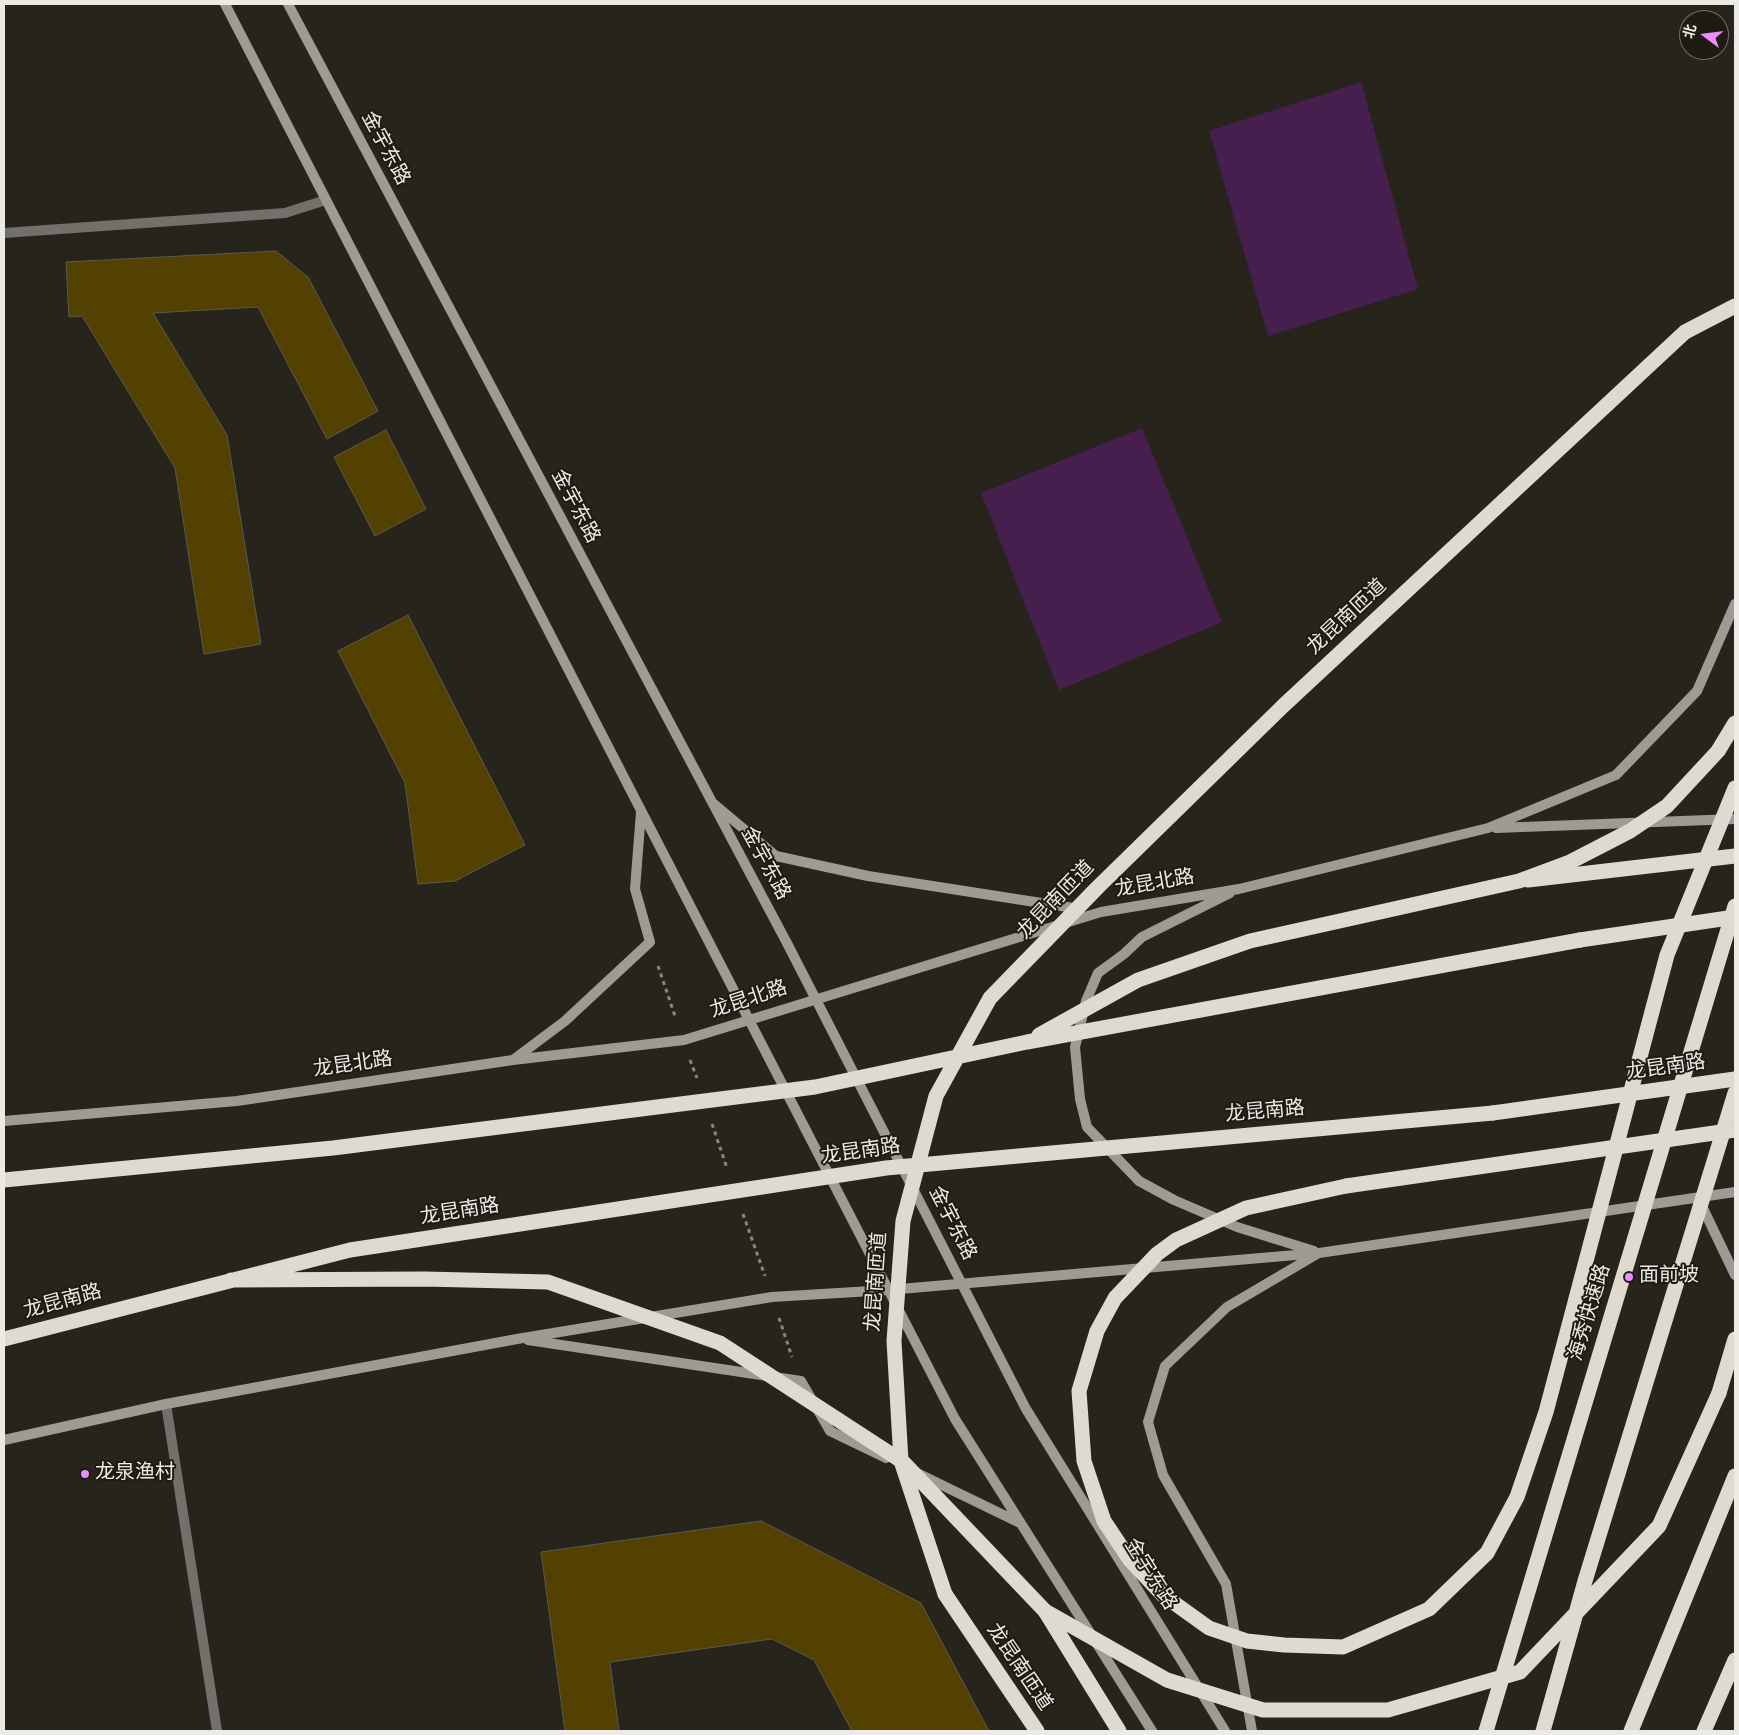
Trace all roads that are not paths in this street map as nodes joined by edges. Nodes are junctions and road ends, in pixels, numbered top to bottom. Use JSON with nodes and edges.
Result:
{"nodes":[{"id":1,"x":225,"y":4,"type":"edge"},
{"id":2,"x":288,"y":4,"type":"edge"},
{"id":3,"x":326,"y":200,"type":"junction"},
{"id":4,"x":4,"y":233,"type":"edge"},
{"id":5,"x":1735,"y":306,"type":"edge"},
{"id":6,"x":1735,"y":604,"type":"edge"},
{"id":7,"x":1735,"y":723,"type":"edge"},
{"id":8,"x":1735,"y":788,"type":"edge"},
{"id":9,"x":709,"y":800,"type":"junction"},
{"id":10,"x":641,"y":811,"type":"junction"},
{"id":11,"x":1735,"y":819,"type":"edge"},
{"id":12,"x":1488,"y":828,"type":"junction"},
{"id":13,"x":1735,"y":856,"type":"edge"},
{"id":14,"x":1519,"y":882,"type":"junction"},
{"id":15,"x":1239,"y":889,"type":"junction"},
{"id":16,"x":1735,"y":906,"type":"edge"},
{"id":17,"x":1101,"y":912,"type":"junction"},
{"id":18,"x":1735,"y":917,"type":"edge"},
{"id":19,"x":816,"y":999,"type":"junction"},
{"id":20,"x":749,"y":1019,"type":"junction"},
{"id":21,"x":1027,"y":1042,"type":"junction"},
{"id":22,"x":513,"y":1060,"type":"junction"},
{"id":23,"x":1735,"y":1080,"type":"edge"},
{"id":24,"x":1735,"y":1093,"type":"edge"},
{"id":25,"x":4,"y":1120,"type":"edge"},
{"id":26,"x":1735,"y":1130,"type":"edge"},
{"id":27,"x":4,"y":1180,"type":"edge"},
{"id":28,"x":1735,"y":1192,"type":"edge"},
{"id":29,"x":1698,"y":1198,"type":"junction"},
{"id":30,"x":1320,"y":1253,"type":"junction"},
{"id":31,"x":1735,"y":1275,"type":"edge"},
{"id":32,"x":231,"y":1280,"type":"junction"},
{"id":33,"x":962,"y":1283,"type":"junction"},
{"id":34,"x":888,"y":1290,"type":"junction"},
{"id":35,"x":4,"y":1339,"type":"edge"},
{"id":36,"x":517,"y":1339,"type":"junction"},
{"id":37,"x":1735,"y":1339,"type":"edge"},
{"id":38,"x":166,"y":1404,"type":"junction"},
{"id":39,"x":4,"y":1440,"type":"edge"},
{"id":40,"x":1735,"y":1476,"type":"edge"},
{"id":41,"x":1020,"y":1523,"type":"junction"},
{"id":42,"x":1045,"y":1611,"type":"junction"},
{"id":43,"x":1735,"y":1660,"type":"edge"},
{"id":44,"x":217,"y":1731,"type":"edge"},
{"id":45,"x":1037,"y":1731,"type":"edge"},
{"id":46,"x":1118,"y":1731,"type":"edge"},
{"id":47,"x":1152,"y":1731,"type":"edge"},
{"id":48,"x":1225,"y":1731,"type":"edge"},
{"id":49,"x":1252,"y":1731,"type":"edge"},
{"id":50,"x":1486,"y":1731,"type":"edge"},
{"id":51,"x":1543,"y":1731,"type":"edge"},
{"id":52,"x":1631,"y":1731,"type":"edge"},
{"id":53,"x":1704,"y":1731,"type":"edge"}],
"edges":[{"from":1,"to":3,"type":"main road"},
{"from":2,"to":9,"type":"main road","name":"金宇东路"},
{"from":3,"to":4,"type":"street"},
{"from":3,"to":10,"type":"main road"},
{"from":5,"to":45,"type":"highway","name":"龙昆南匝道","bridge":true},
{"from":6,"to":12,"type":"main road"},
{"from":7,"to":14,"type":"highway","bridge":true},
{"from":8,"to":26,"type":"highway","bridge":true},
{"from":9,"to":17,"type":"main road"},
{"from":9,"to":19,"type":"main road","name":"金宇东路"},
{"from":10,"to":20,"type":"main road"},
{"from":10,"to":22,"type":"main road"},
{"from":11,"to":12,"type":"main road"},
{"from":12,"to":15,"type":"main road","name":"龙昆北路"},
{"from":13,"to":14,"type":"highway","bridge":true},
{"from":14,"to":21,"type":"highway","bridge":true},
{"from":15,"to":17,"type":"main road","name":"龙昆北路"},
{"from":15,"to":30,"type":"main road"},
{"from":16,"to":50,"type":"highway","name":"海秀快速路","bridge":true},
{"from":17,"to":19,"type":"main road","name":"龙昆北路"},
{"from":18,"to":21,"type":"highway","bridge":true},
{"from":19,"to":20,"type":"main road","name":"龙昆北路"},
{"from":19,"to":33,"type":"main road","name":"金宇东路"},
{"from":20,"to":22,"type":"main road","name":"龙昆北路"},
{"from":20,"to":34,"type":"main road"},
{"from":21,"to":27,"type":"highway","bridge":true},
{"from":22,"to":25,"type":"main road","name":"龙昆北路"},
{"from":23,"to":32,"type":"highway","name":"龙昆南路","bridge":true},
{"from":24,"to":51,"type":"highway","bridge":true},
{"from":28,"to":29,"type":"main road"},
{"from":29,"to":30,"type":"main road"},
{"from":29,"to":31,"type":"main road"},
{"from":30,"to":33,"type":"main road"},
{"from":30,"to":49,"type":"main road"},
{"from":32,"to":35,"type":"highway","name":"龙昆南路","bridge":true},
{"from":32,"to":42,"type":"highway","bridge":true},
{"from":33,"to":34,"type":"main road"},
{"from":33,"to":48,"type":"main road","name":"金宇东路"},
{"from":34,"to":36,"type":"main road"},
{"from":34,"to":41,"type":"main road"},
{"from":36,"to":38,"type":"main road"},
{"from":36,"to":41,"type":"main road"},
{"from":37,"to":42,"type":"highway","bridge":true},
{"from":38,"to":39,"type":"main road"},
{"from":38,"to":44,"type":"street"},
{"from":40,"to":52,"type":"highway"},
{"from":41,"to":47,"type":"main road"},
{"from":42,"to":46,"type":"highway"},
{"from":43,"to":53,"type":"highway"}]}
